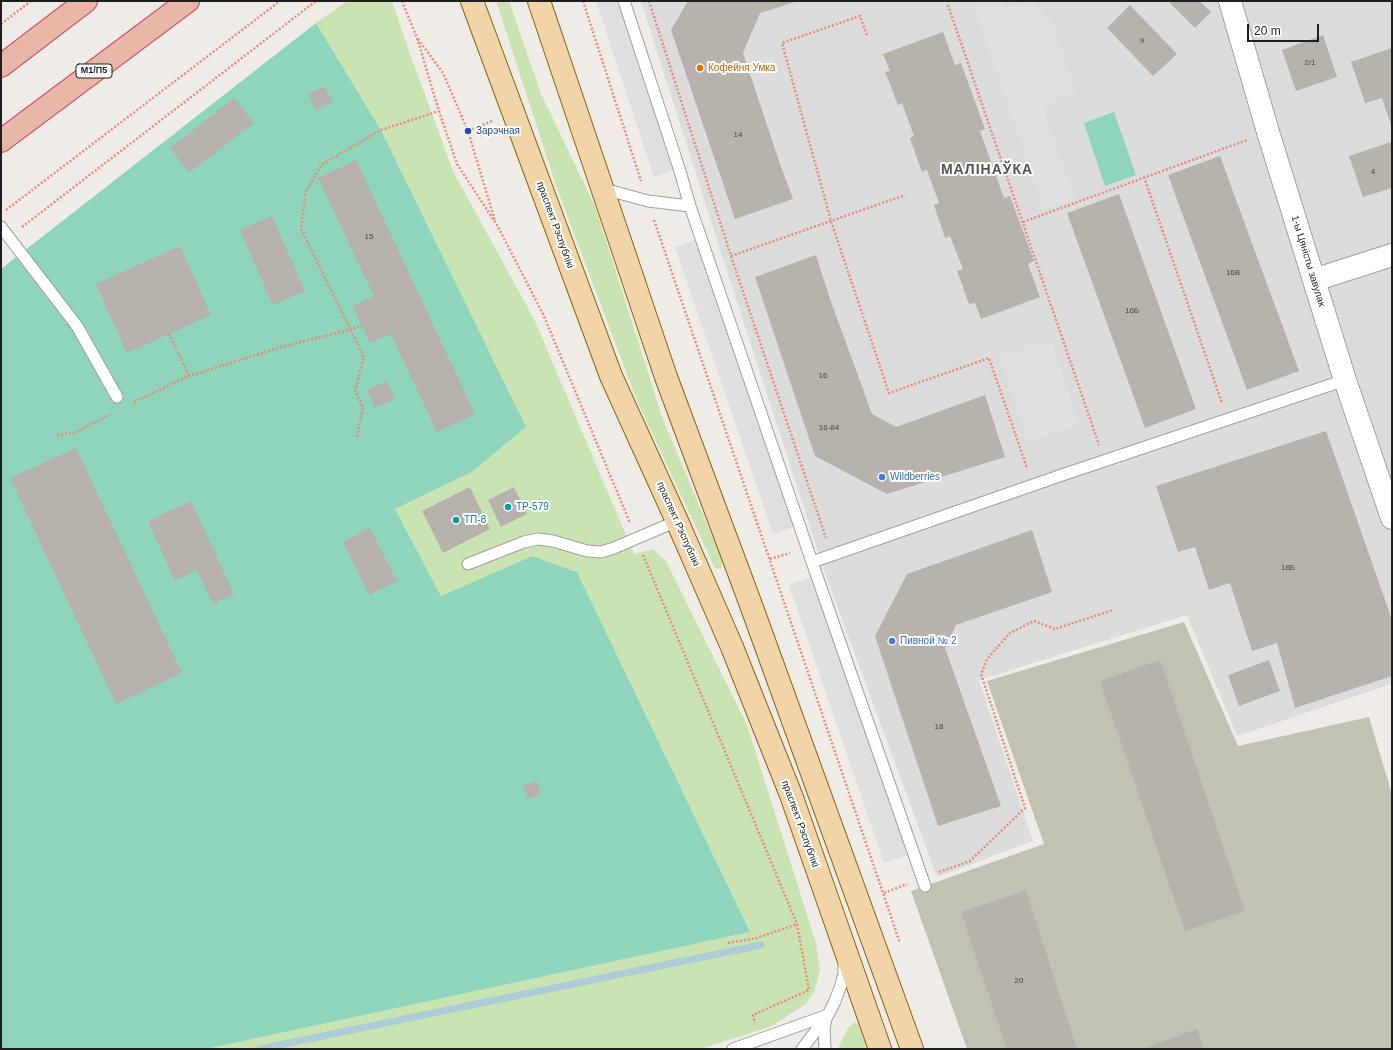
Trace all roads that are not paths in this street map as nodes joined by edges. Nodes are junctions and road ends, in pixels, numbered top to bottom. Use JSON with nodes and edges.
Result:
{"nodes":[{"id":1,"x":86,"y":1,"type":"edge"},
{"id":2,"x":188,"y":1,"type":"edge"},
{"id":3,"x":472,"y":1,"type":"edge"},
{"id":4,"x":540,"y":1,"type":"edge"},
{"id":5,"x":624,"y":1,"type":"edge"},
{"id":6,"x":1230,"y":1,"type":"edge"},
{"id":7,"x":1,"y":66,"type":"edge"},
{"id":8,"x":1,"y":141,"type":"edge"},
{"id":9,"x":604,"y":189,"type":"junction"},
{"id":10,"x":690,"y":206,"type":"junction"},
{"id":11,"x":1,"y":227,"type":"edge"},
{"id":12,"x":1392,"y":255,"type":"edge"},
{"id":13,"x":1314,"y":280,"type":"junction"},
{"id":14,"x":1346,"y":380,"type":"junction"},
{"id":15,"x":118,"y":397,"type":"dead end"},
{"id":16,"x":1392,"y":518,"type":"edge"},
{"id":17,"x":677,"y":521,"type":"junction"},
{"id":18,"x":812,"y":562,"type":"junction"},
{"id":19,"x":468,"y":564,"type":"dead end"},
{"id":20,"x":924,"y":882,"type":"road end"},
{"id":21,"x":844,"y":948,"type":"junction"},
{"id":22,"x":828,"y":1015,"type":"junction"},
{"id":23,"x":733,"y":1049,"type":"edge"},
{"id":24,"x":802,"y":1049,"type":"edge"},
{"id":25,"x":825,"y":1049,"type":"edge"},
{"id":26,"x":880,"y":1049,"type":"edge"},
{"id":27,"x":912,"y":1049,"type":"edge"}],
"edges":[{"from":1,"to":7,"type":"highway"},
{"from":2,"to":8,"type":"highway","number":"М1/П5"},
{"from":3,"to":17,"type":"main road","name":"праспект Рэспублікі"},
{"from":4,"to":9,"type":"main road"},
{"from":5,"to":10,"type":"lane"},
{"from":6,"to":13,"type":"street","name":"1-ы Цяністы завулак"},
{"from":9,"to":10,"type":"lane"},
{"from":9,"to":27,"type":"main road"},
{"from":10,"to":18,"type":"lane"},
{"from":11,"to":15,"type":"lane"},
{"from":12,"to":13,"type":"street"},
{"from":13,"to":14,"type":"street","name":"1-ы Цяністы завулак"},
{"from":14,"to":16,"type":"street","name":"1-ы Цяністы завулак"},
{"from":14,"to":18,"type":"lane"},
{"from":17,"to":19,"type":"lane"},
{"from":17,"to":21,"type":"main road","name":"праспект Рэспублікі"},
{"from":18,"to":20,"type":"lane"},
{"from":21,"to":22,"type":"lane"},
{"from":21,"to":26,"type":"main road","name":"праспект Рэспублікі"},
{"from":22,"to":23,"type":"lane"},
{"from":22,"to":24,"type":"lane"},
{"from":22,"to":25,"type":"lane"}]}
